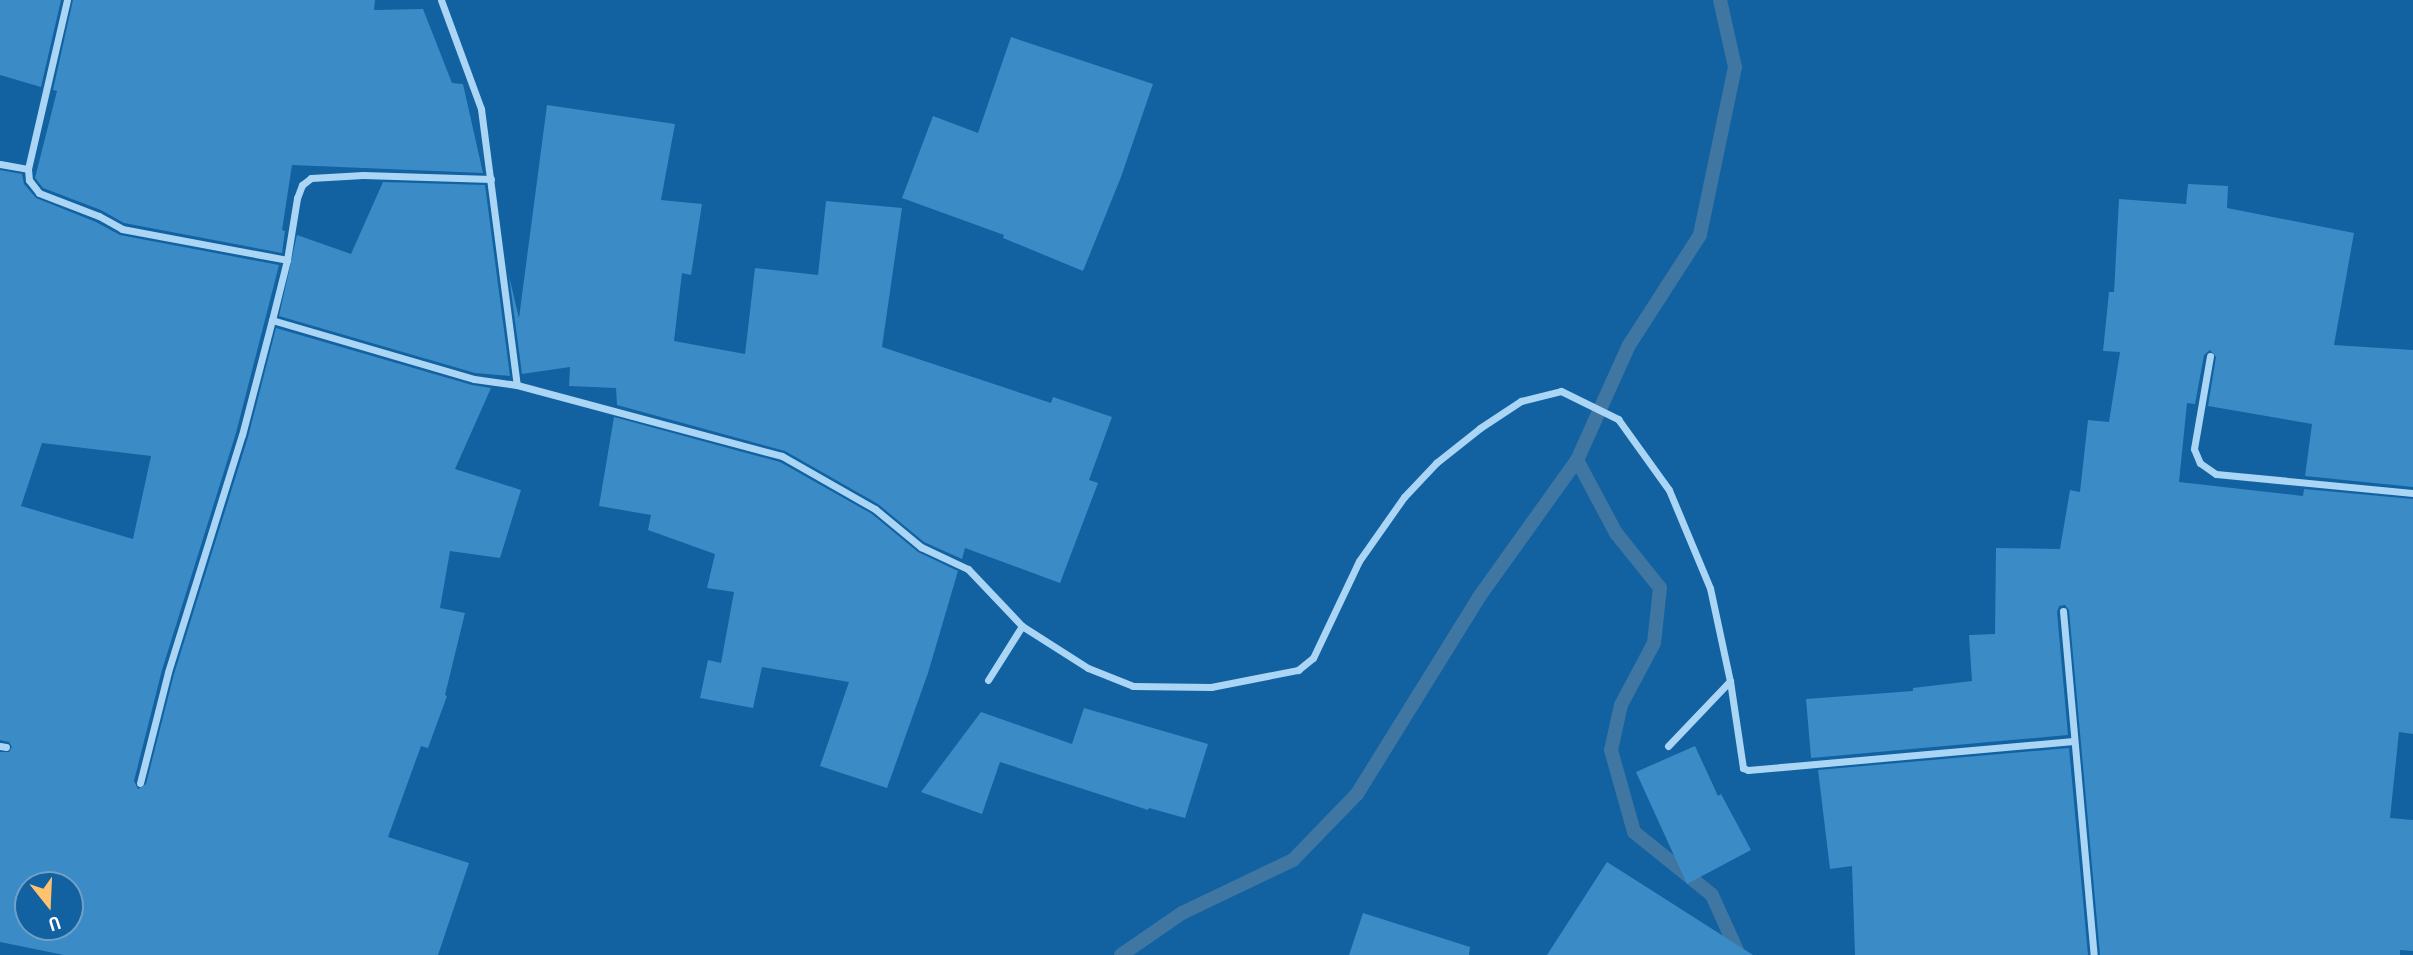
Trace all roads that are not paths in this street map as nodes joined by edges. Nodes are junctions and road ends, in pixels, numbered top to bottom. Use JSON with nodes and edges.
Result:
{"nodes":[{"id":1,"x":67,"y":0,"type":"edge"},
{"id":2,"x":441,"y":0,"type":"edge"},
{"id":3,"x":0,"y":164,"type":"edge"},
{"id":4,"x":28,"y":169,"type":"junction"},
{"id":5,"x":491,"y":179,"type":"junction"},
{"id":6,"x":287,"y":260,"type":"junction"},
{"id":7,"x":272,"y":320,"type":"junction"},
{"id":8,"x":2210,"y":356,"type":"dead end"},
{"id":9,"x":517,"y":385,"type":"junction"},
{"id":10,"x":2413,"y":493,"type":"edge"},
{"id":11,"x":2063,"y":611,"type":"dead end"},
{"id":12,"x":1022,"y":626,"type":"junction"},
{"id":13,"x":988,"y":680,"type":"dead end"},
{"id":14,"x":1730,"y":681,"type":"junction"},
{"id":15,"x":2074,"y":741,"type":"junction"},
{"id":16,"x":1668,"y":747,"type":"dead end"},
{"id":17,"x":140,"y":783,"type":"dead end"},
{"id":18,"x":2094,"y":955,"type":"edge"}],
"edges":[{"from":1,"to":4,"type":"street"},
{"from":2,"to":5,"type":"street"},
{"from":3,"to":4,"type":"street"},
{"from":4,"to":6,"type":"street"},
{"from":5,"to":6,"type":"street"},
{"from":5,"to":9,"type":"street"},
{"from":6,"to":7,"type":"street"},
{"from":7,"to":9,"type":"street"},
{"from":7,"to":17,"type":"street"},
{"from":8,"to":10,"type":"street"},
{"from":9,"to":12,"type":"street"},
{"from":11,"to":15,"type":"street"},
{"from":12,"to":13,"type":"street"},
{"from":12,"to":14,"type":"street"},
{"from":14,"to":15,"type":"street"},
{"from":14,"to":16,"type":"street"},
{"from":15,"to":18,"type":"street"}]}
